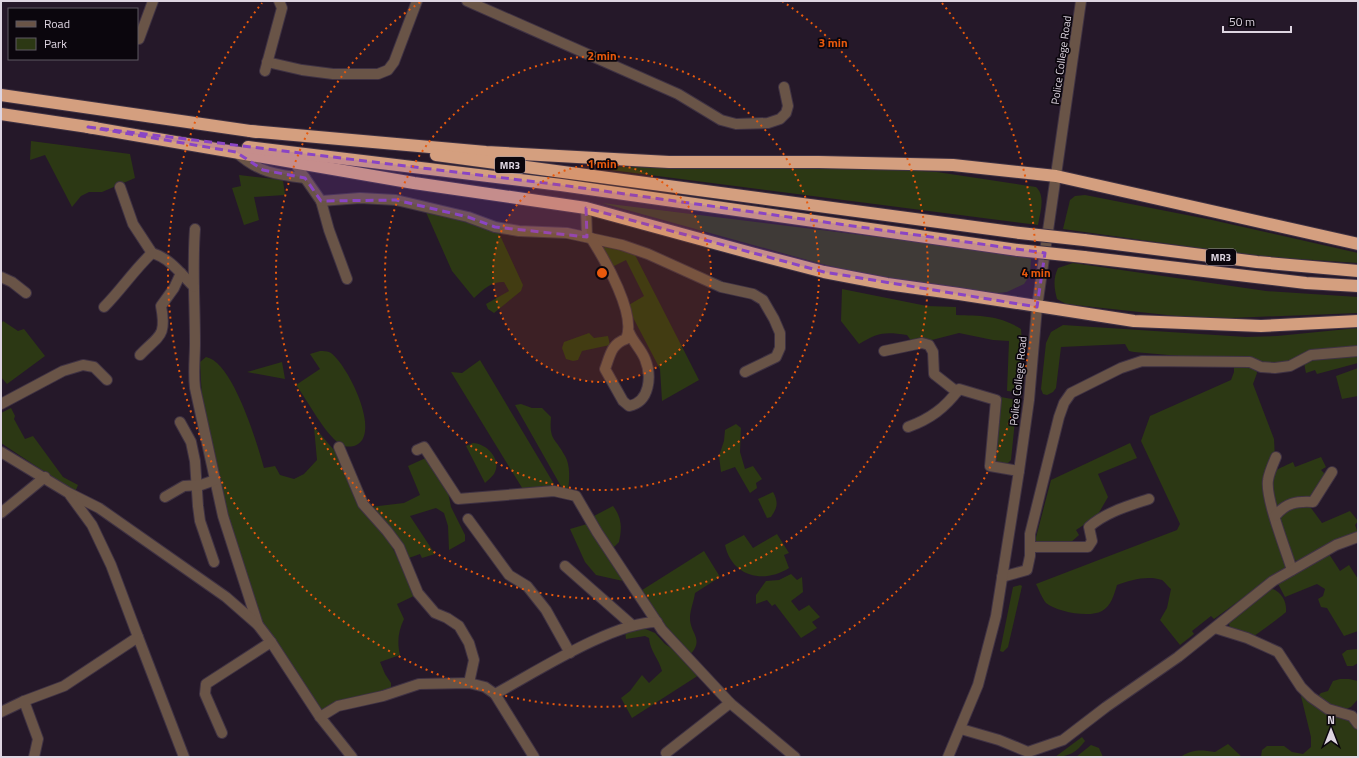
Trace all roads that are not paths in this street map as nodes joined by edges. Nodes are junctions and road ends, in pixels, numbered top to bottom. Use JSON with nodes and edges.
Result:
{"nodes":[{"id":1,"x":153,"y":1,"type":"edge"},
{"id":2,"x":279,"y":1,"type":"edge"},
{"id":3,"x":417,"y":1,"type":"edge"},
{"id":4,"x":467,"y":1,"type":"edge"},
{"id":5,"x":1081,"y":1,"type":"edge"},
{"id":6,"x":139,"y":39,"type":"dead end"},
{"id":7,"x":784,"y":87,"type":"dead end"},
{"id":8,"x":1,"y":95,"type":"edge"},
{"id":9,"x":1,"y":114,"type":"edge"},
{"id":10,"x":88,"y":127,"type":"junction"},
{"id":11,"x":250,"y":131,"type":"junction"},
{"id":12,"x":236,"y":152,"type":"junction"},
{"id":13,"x":294,"y":162,"type":"junction"},
{"id":14,"x":1056,"y":176,"type":"junction"},
{"id":15,"x":305,"y":178,"type":"junction"},
{"id":16,"x":120,"y":187,"type":"dead end"},
{"id":17,"x":321,"y":201,"type":"junction"},
{"id":18,"x":586,"y":208,"type":"junction"},
{"id":19,"x":196,"y":229,"type":"dead end"},
{"id":20,"x":589,"y":238,"type":"junction"},
{"id":21,"x":1358,"y":244,"type":"edge"},
{"id":22,"x":152,"y":253,"type":"junction"},
{"id":23,"x":1358,"y":271,"type":"edge"},
{"id":24,"x":181,"y":273,"type":"junction"},
{"id":25,"x":1,"y":276,"type":"edge"},
{"id":26,"x":347,"y":279,"type":"dead end"},
{"id":27,"x":1358,"y":286,"type":"edge"},
{"id":28,"x":194,"y":287,"type":"junction"},
{"id":29,"x":26,"y":293,"type":"dead end"},
{"id":30,"x":104,"y":307,"type":"dead end"},
{"id":31,"x":1037,"y":307,"type":"junction"},
{"id":32,"x":1358,"y":321,"type":"edge"},
{"id":33,"x":629,"y":332,"type":"junction"},
{"id":34,"x":884,"y":351,"type":"dead end"},
{"id":35,"x":1358,"y":351,"type":"edge"},
{"id":36,"x":140,"y":355,"type":"dead end"},
{"id":37,"x":746,"y":372,"type":"dead end"},
{"id":38,"x":108,"y":380,"type":"dead end"},
{"id":39,"x":957,"y":392,"type":"junction"},
{"id":40,"x":1,"y":404,"type":"edge"},
{"id":41,"x":180,"y":422,"type":"dead end"},
{"id":42,"x":908,"y":427,"type":"dead end"},
{"id":43,"x":339,"y":447,"type":"dead end"},
{"id":44,"x":417,"y":450,"type":"dead end"},
{"id":45,"x":1,"y":452,"type":"edge"},
{"id":46,"x":1276,"y":457,"type":"dead end"},
{"id":47,"x":1019,"y":471,"type":"junction"},
{"id":48,"x":1332,"y":472,"type":"dead end"},
{"id":49,"x":45,"y":477,"type":"junction"},
{"id":50,"x":215,"y":480,"type":"junction"},
{"id":51,"x":197,"y":485,"type":"junction"},
{"id":52,"x":67,"y":492,"type":"junction"},
{"id":53,"x":165,"y":497,"type":"dead end"},
{"id":54,"x":1150,"y":499,"type":"dead end"},
{"id":55,"x":1,"y":513,"type":"edge"},
{"id":56,"x":1275,"y":516,"type":"junction"},
{"id":57,"x":468,"y":519,"type":"dead end"},
{"id":58,"x":1358,"y":536,"type":"edge"},
{"id":59,"x":1030,"y":547,"type":"junction"},
{"id":60,"x":214,"y":562,"type":"dead end"},
{"id":61,"x":565,"y":566,"type":"dead end"},
{"id":62,"x":1292,"y":570,"type":"junction"},
{"id":63,"x":1002,"y":577,"type":"junction"},
{"id":64,"x":657,"y":622,"type":"junction"},
{"id":65,"x":258,"y":625,"type":"junction"},
{"id":66,"x":632,"y":626,"type":"junction"},
{"id":67,"x":1215,"y":628,"type":"junction"},
{"id":68,"x":138,"y":637,"type":"junction"},
{"id":69,"x":271,"y":642,"type":"junction"},
{"id":70,"x":570,"y":653,"type":"junction"},
{"id":71,"x":469,"y":683,"type":"junction"},
{"id":72,"x":495,"y":694,"type":"junction"},
{"id":73,"x":24,"y":701,"type":"junction"},
{"id":74,"x":730,"y":703,"type":"junction"},
{"id":75,"x":1,"y":712,"type":"edge"},
{"id":76,"x":320,"y":717,"type":"junction"},
{"id":77,"x":1358,"y":724,"type":"edge"},
{"id":78,"x":961,"y":729,"type":"junction"},
{"id":79,"x":222,"y":733,"type":"dead end"},
{"id":80,"x":666,"y":753,"type":"dead end"},
{"id":81,"x":1026,"y":755,"type":"edge"},
{"id":82,"x":34,"y":757,"type":"edge"},
{"id":83,"x":184,"y":757,"type":"edge"},
{"id":84,"x":352,"y":757,"type":"edge"},
{"id":85,"x":534,"y":757,"type":"edge"},
{"id":86,"x":795,"y":757,"type":"edge"},
{"id":87,"x":948,"y":757,"type":"edge"}],
"edges":[{"from":1,"to":6,"type":"street"},
{"from":2,"to":3,"type":"street"},
{"from":4,"to":7,"type":"street"},
{"from":5,"to":14,"type":"street","name":"Police College Road"},
{"from":8,"to":11,"type":"highway","number":"MR3"},
{"from":9,"to":10,"type":"highway","number":"MR3"},
{"from":10,"to":12,"type":"highway"},
{"from":10,"to":27,"type":"highway","number":"MR3","bridge":true},
{"from":11,"to":14,"type":"highway"},
{"from":11,"to":23,"type":"highway","number":"MR3","bridge":true},
{"from":12,"to":13,"type":"highway"},
{"from":12,"to":15,"type":"street"},
{"from":13,"to":15,"type":"street"},
{"from":13,"to":18,"type":"highway"},
{"from":14,"to":21,"type":"highway"},
{"from":14,"to":31,"type":"street","name":"Police College Road"},
{"from":15,"to":17,"type":"street"},
{"from":16,"to":22,"type":"street"},
{"from":17,"to":20,"type":"street"},
{"from":17,"to":26,"type":"street"},
{"from":18,"to":20,"type":"street"},
{"from":18,"to":31,"type":"highway"},
{"from":19,"to":28,"type":"street"},
{"from":20,"to":33,"type":"street"},
{"from":20,"to":37,"type":"street"},
{"from":22,"to":24,"type":"street"},
{"from":22,"to":30,"type":"street"},
{"from":24,"to":28,"type":"street"},
{"from":24,"to":36,"type":"street"},
{"from":25,"to":29,"type":"street"},
{"from":28,"to":50,"type":"street"},
{"from":31,"to":32,"type":"highway"},
{"from":31,"to":47,"type":"street","name":"Police College Road"},
{"from":33,"to":33,"type":"street"},
{"from":34,"to":39,"type":"street"},
{"from":35,"to":59,"type":"street"},
{"from":38,"to":40,"type":"street"},
{"from":39,"to":42,"type":"street"},
{"from":39,"to":47,"type":"street"},
{"from":41,"to":51,"type":"street"},
{"from":43,"to":71,"type":"street"},
{"from":44,"to":64,"type":"street"},
{"from":45,"to":49,"type":"street"},
{"from":46,"to":56,"type":"street"},
{"from":47,"to":63,"type":"street","name":"Police College Road"},
{"from":48,"to":56,"type":"street"},
{"from":49,"to":52,"type":"street"},
{"from":49,"to":55,"type":"street"},
{"from":50,"to":51,"type":"street"},
{"from":50,"to":65,"type":"street"},
{"from":51,"to":53,"type":"street"},
{"from":51,"to":60,"type":"street"},
{"from":52,"to":65,"type":"street"},
{"from":52,"to":68,"type":"street"},
{"from":54,"to":59,"type":"street"},
{"from":56,"to":62,"type":"street"},
{"from":57,"to":70,"type":"street"},
{"from":58,"to":62,"type":"street"},
{"from":59,"to":63,"type":"street"},
{"from":61,"to":66,"type":"street"},
{"from":62,"to":67,"type":"street"},
{"from":63,"to":78,"type":"street","name":"Police College Road"},
{"from":64,"to":66,"type":"street"},
{"from":64,"to":74,"type":"street"},
{"from":65,"to":69,"type":"street"},
{"from":66,"to":70,"type":"street"},
{"from":67,"to":77,"type":"street"},
{"from":67,"to":81,"type":"street"},
{"from":68,"to":73,"type":"street"},
{"from":68,"to":83,"type":"street"},
{"from":69,"to":76,"type":"street"},
{"from":69,"to":79,"type":"street"},
{"from":70,"to":72,"type":"street"},
{"from":71,"to":72,"type":"street"},
{"from":71,"to":76,"type":"street"},
{"from":72,"to":85,"type":"street"},
{"from":73,"to":75,"type":"street"},
{"from":73,"to":82,"type":"street"},
{"from":74,"to":80,"type":"street"},
{"from":74,"to":86,"type":"street"},
{"from":76,"to":84,"type":"street"},
{"from":78,"to":81,"type":"street"},
{"from":78,"to":87,"type":"street","name":"Police College Road"}]}
